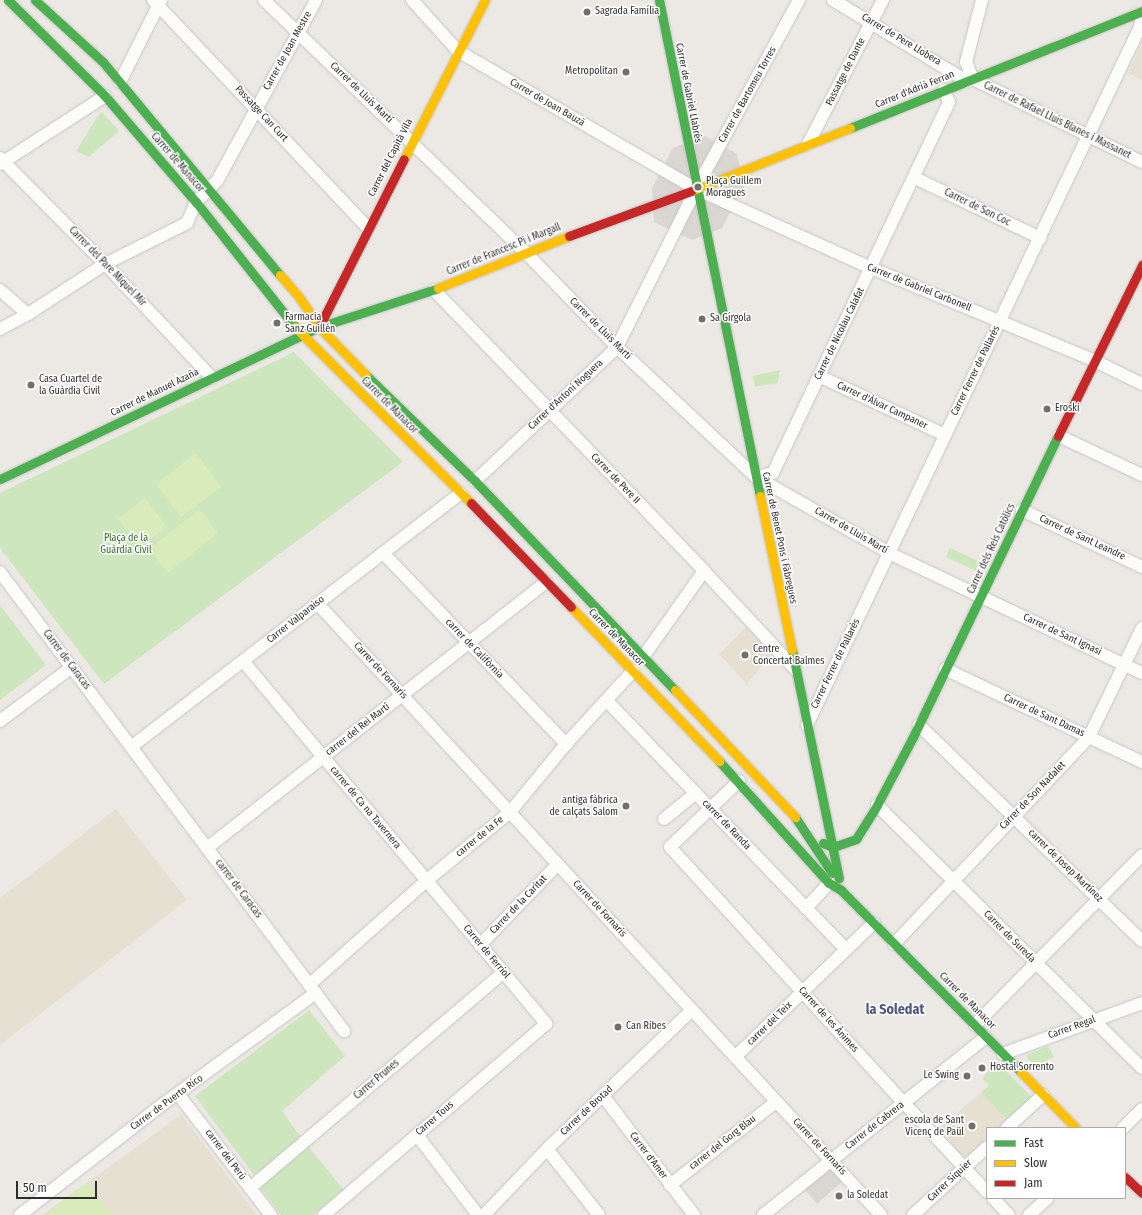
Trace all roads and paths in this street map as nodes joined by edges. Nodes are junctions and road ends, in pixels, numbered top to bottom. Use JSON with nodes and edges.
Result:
{"nodes":[{"id":1,"x":34,"y":0,"type":"edge"},
{"id":2,"x":264,"y":0,"type":"edge"},
{"id":3,"x":316,"y":0,"type":"edge"},
{"id":4,"x":412,"y":0,"type":"edge"},
{"id":5,"x":484,"y":0,"type":"edge"},
{"id":6,"x":659,"y":0,"type":"edge"},
{"id":7,"x":799,"y":0,"type":"edge"},
{"id":8,"x":833,"y":0,"type":"edge"},
{"id":9,"x":883,"y":0,"type":"edge"},
{"id":10,"x":982,"y":0,"type":"edge"},
{"id":11,"x":15,"y":2,"type":"edge"},
{"id":12,"x":157,"y":2,"type":"edge"},
{"id":13,"x":1142,"y":12,"type":"edge"},
{"id":14,"x":1142,"y":17,"type":"edge"},
{"id":15,"x":871,"y":22,"type":"junction"},
{"id":16,"x":298,"y":32,"type":"junction"},
{"id":17,"x":458,"y":51,"type":"junction"},
{"id":18,"x":970,"y":80,"type":"junction"},
{"id":19,"x":120,"y":82,"type":"junction"},
{"id":20,"x":944,"y":90,"type":"junction"},
{"id":21,"x":106,"y":96,"type":"junction"},
{"id":22,"x":256,"y":108,"type":"junction"},
{"id":23,"x":1088,"y":136,"type":"junction"},
{"id":24,"x":412,"y":143,"type":"junction"},
{"id":25,"x":808,"y":144,"type":"junction"},
{"id":26,"x":1,"y":161,"type":"edge"},
{"id":27,"x":1142,"y":162,"type":"edge"},
{"id":28,"x":915,"y":178,"type":"junction"},
{"id":29,"x":209,"y":189,"type":"junction"},
{"id":30,"x":696,"y":189,"type":"junction"},
{"id":31,"x":196,"y":202,"type":"junction"},
{"id":32,"x":368,"y":228,"type":"junction"},
{"id":33,"x":1040,"y":238,"type":"junction"},
{"id":34,"x":525,"y":252,"type":"junction"},
{"id":35,"x":105,"y":264,"type":"junction"},
{"id":36,"x":1142,"y":266,"type":"edge"},
{"id":37,"x":871,"y":268,"type":"junction"},
{"id":38,"x":0,"y":290,"type":"edge"},
{"id":39,"x":434,"y":290,"type":"junction"},
{"id":40,"x":28,"y":314,"type":"junction"},
{"id":41,"x":1000,"y":321,"type":"junction"},
{"id":42,"x":319,"y":327,"type":"junction"},
{"id":43,"x":0,"y":329,"type":"edge"},
{"id":44,"x":302,"y":335,"type":"junction"},
{"id":45,"x":617,"y":347,"type":"junction"},
{"id":46,"x":1095,"y":361,"type":"junction"},
{"id":47,"x":819,"y":376,"type":"junction"},
{"id":48,"x":212,"y":378,"type":"junction"},
{"id":49,"x":1142,"y":384,"type":"edge"},
{"id":50,"x":550,"y":411,"type":"junction"},
{"id":51,"x":945,"y":435,"type":"junction"},
{"id":52,"x":1059,"y":436,"type":"junction"},
{"id":53,"x":1142,"y":475,"type":"edge"},
{"id":54,"x":756,"y":477,"type":"junction"},
{"id":55,"x":0,"y":479,"type":"edge"},
{"id":56,"x":475,"y":481,"type":"junction"},
{"id":57,"x":461,"y":494,"type":"junction"},
{"id":58,"x":1022,"y":510,"type":"junction"},
{"id":59,"x":524,"y":533,"type":"junction"},
{"id":60,"x":889,"y":553,"type":"junction"},
{"id":61,"x":383,"y":554,"type":"junction"},
{"id":62,"x":1142,"y":567,"type":"edge"},
{"id":63,"x":704,"y":571,"type":"junction"},
{"id":64,"x":0,"y":572,"type":"edge"},
{"id":65,"x":546,"y":582,"type":"junction"},
{"id":66,"x":981,"y":597,"type":"junction"},
{"id":67,"x":318,"y":604,"type":"junction"},
{"id":68,"x":1142,"y":628,"type":"edge"},
{"id":69,"x":468,"y":643,"type":"junction"},
{"id":70,"x":643,"y":657,"type":"junction"},
{"id":71,"x":243,"y":661,"type":"junction"},
{"id":72,"x":1125,"y":665,"type":"junction"},
{"id":73,"x":72,"y":668,"type":"junction"},
{"id":74,"x":795,"y":669,"type":"junction"},
{"id":75,"x":945,"y":669,"type":"junction"},
{"id":76,"x":633,"y":671,"type":"junction"},
{"id":77,"x":1142,"y":673,"type":"edge"},
{"id":78,"x":402,"y":695,"type":"junction"},
{"id":79,"x":606,"y":700,"type":"junction"},
{"id":80,"x":0,"y":721,"type":"edge"},
{"id":81,"x":807,"y":725,"type":"junction"},
{"id":82,"x":919,"y":725,"type":"junction"},
{"id":83,"x":1089,"y":737,"type":"junction"},
{"id":84,"x":566,"y":744,"type":"junction"},
{"id":85,"x":131,"y":747,"type":"junction"},
{"id":86,"x":323,"y":757,"type":"junction"},
{"id":87,"x":1142,"y":762,"type":"edge"},
{"id":88,"x":739,"y":781,"type":"junction"},
{"id":89,"x":696,"y":793,"type":"junction"},
{"id":90,"x":877,"y":805,"type":"junction"},
{"id":91,"x":820,"y":807,"type":"junction"},
{"id":92,"x":710,"y":808,"type":"junction"},
{"id":93,"x":510,"y":812,"type":"junction"},
{"id":94,"x":792,"y":812,"type":"junction"},
{"id":95,"x":769,"y":815,"type":"junction"},
{"id":96,"x":1014,"y":816,"type":"junction"},
{"id":97,"x":664,"y":819,"type":"dead end"},
{"id":98,"x":785,"y":819,"type":"junction"},
{"id":99,"x":801,"y":819,"type":"junction"},
{"id":100,"x":808,"y":837,"type":"junction"},
{"id":101,"x":856,"y":839,"type":"junction"},
{"id":102,"x":833,"y":847,"type":"junction"},
{"id":103,"x":207,"y":848,"type":"junction"},
{"id":104,"x":1142,"y":855,"type":"edge"},
{"id":105,"x":558,"y":864,"type":"junction"},
{"id":106,"x":833,"y":876,"type":"junction"},
{"id":107,"x":953,"y":880,"type":"junction"},
{"id":108,"x":426,"y":881,"type":"junction"},
{"id":109,"x":1099,"y":899,"type":"junction"},
{"id":110,"x":806,"y":908,"type":"junction"},
{"id":111,"x":874,"y":923,"type":"junction"},
{"id":112,"x":1142,"y":941,"type":"edge"},
{"id":113,"x":894,"y":944,"type":"junction"},
{"id":114,"x":480,"y":945,"type":"junction"},
{"id":115,"x":846,"y":949,"type":"junction"},
{"id":116,"x":1035,"y":962,"type":"junction"},
{"id":117,"x":503,"y":973,"type":"junction"},
{"id":118,"x":312,"y":989,"type":"junction"},
{"id":119,"x":803,"y":992,"type":"junction"},
{"id":120,"x":1142,"y":1003,"type":"edge"},
{"id":121,"x":692,"y":1010,"type":"junction"},
{"id":122,"x":1093,"y":1020,"type":"junction"},
{"id":123,"x":546,"y":1024,"type":"joint"},
{"id":124,"x":975,"y":1025,"type":"junction"},
{"id":125,"x":344,"y":1031,"type":"dead end"},
{"id":126,"x":986,"y":1037,"type":"junction"},
{"id":127,"x":1003,"y":1054,"type":"junction"},
{"id":128,"x":735,"y":1057,"type":"junction"},
{"id":129,"x":1142,"y":1068,"type":"edge"},
{"id":130,"x":178,"y":1094,"type":"junction"},
{"id":131,"x":1043,"y":1095,"type":"junction"},
{"id":132,"x":603,"y":1096,"type":"junction"},
{"id":133,"x":776,"y":1102,"type":"junction"},
{"id":134,"x":904,"y":1103,"type":"junction"},
{"id":135,"x":1142,"y":1109,"type":"edge"},
{"id":136,"x":1009,"y":1127,"type":"edge"},
{"id":137,"x":1075,"y":1127,"type":"edge"},
{"id":138,"x":1124,"y":1127,"type":"edge"},
{"id":139,"x":417,"y":1135,"type":"junction"},
{"id":140,"x":986,"y":1148,"type":"edge"},
{"id":141,"x":547,"y":1149,"type":"junction"},
{"id":142,"x":832,"y":1160,"type":"junction"},
{"id":143,"x":965,"y":1168,"type":"junction"},
{"id":144,"x":1126,"y":1177,"type":"edge"},
{"id":145,"x":670,"y":1185,"type":"junction"},
{"id":146,"x":250,"y":1188,"type":"junction"},
{"id":147,"x":986,"y":1191,"type":"edge"},
{"id":148,"x":1142,"y":1193,"type":"edge"},
{"id":149,"x":994,"y":1199,"type":"edge"},
{"id":150,"x":1047,"y":1199,"type":"edge"},
{"id":151,"x":20,"y":1215,"type":"edge"},
{"id":152,"x":271,"y":1215,"type":"edge"},
{"id":153,"x":324,"y":1215,"type":"edge"},
{"id":154,"x":478,"y":1215,"type":"edge"},
{"id":155,"x":484,"y":1215,"type":"edge"},
{"id":156,"x":599,"y":1215,"type":"edge"},
{"id":157,"x":694,"y":1215,"type":"edge"},
{"id":158,"x":763,"y":1215,"type":"edge"},
{"id":159,"x":881,"y":1215,"type":"edge"},
{"id":160,"x":913,"y":1215,"type":"edge"},
{"id":161,"x":1009,"y":1215,"type":"edge"},
{"id":162,"x":1029,"y":1215,"type":"edge"}],
"edges":[{"from":1,"to":19,"type":"street","name":"Carrer de Manacor"},
{"from":2,"to":16,"type":"street","name":"Carrer de Lluís Martí"},
{"from":3,"to":16,"type":"street","name":"Carrer de Joan Mestre"},
{"from":4,"to":17,"type":"street","name":"Carrer de Joan Bauzà"},
{"from":5,"to":17,"type":"street","name":"Carrer del Capità Vila"},
{"from":6,"to":30,"type":"street","name":"Carrer de Gabriel Llabrés"},
{"from":7,"to":30,"type":"street","name":"Carrer de Bartomeu Torres"},
{"from":8,"to":15,"type":"street","name":"Carrer de Pere Llobera"},
{"from":9,"to":15,"type":"street","name":"Passatge de Dante"},
{"from":10,"to":18,"type":"street"},
{"from":11,"to":21,"type":"street","name":"Carrer de Manacor"},
{"from":12,"to":19,"type":"street"},
{"from":12,"to":22,"type":"street","name":"Passatge Can Curt"},
{"from":13,"to":18,"type":"street","name":"Carrer d'Adrià Ferran"},
{"from":14,"to":23,"type":"street","name":"Carrer Ferrer de Pallarès"},
{"from":15,"to":18,"type":"street","name":"Carrer de Pere Llobera"},
{"from":15,"to":25,"type":"street","name":"Passatge de Dante"},
{"from":16,"to":22,"type":"street","name":"Carrer de Joan Mestre"},
{"from":16,"to":24,"type":"street","name":"Carrer de Lluís Martí"},
{"from":17,"to":24,"type":"street","name":"Carrer del Capità Vila"},
{"from":17,"to":30,"type":"street","name":"Carrer de Joan Bauzà"},
{"from":18,"to":20,"type":"street","name":"Carrer d'Adrià Ferran"},
{"from":18,"to":23,"type":"street","name":"Carrer de Rafael Lluís Blanes i Massanet"},
{"from":19,"to":29,"type":"street","name":"Carrer de Manacor"},
{"from":20,"to":25,"type":"street","name":"Carrer d'Adrià Ferran"},
{"from":20,"to":28,"type":"street","name":"Carrer de Nicolau Calafat"},
{"from":21,"to":26,"type":"street"},
{"from":21,"to":31,"type":"street","name":"Carrer de Manacor"},
{"from":22,"to":29,"type":"street","name":"Carrer de Joan Mestre"},
{"from":22,"to":32,"type":"street","name":"Passatge Can Curt"},
{"from":23,"to":27,"type":"street","name":"Carrer de Rafael Lluís Blanes i Massanet"},
{"from":23,"to":33,"type":"street","name":"Carrer Ferrer de Pallarès"},
{"from":24,"to":32,"type":"street","name":"Carrer del Capità Vila"},
{"from":24,"to":34,"type":"street","name":"Carrer de Lluís Martí"},
{"from":25,"to":30,"type":"street","name":"Carrer d'Adrià Ferran"},
{"from":26,"to":35,"type":"street","name":"Carrer del Pare Miquel Mir"},
{"from":28,"to":33,"type":"street","name":"Carrer de Son Coc"},
{"from":28,"to":37,"type":"street","name":"Carrer de Nicolau Calafat"},
{"from":29,"to":31,"type":"street","name":"Carrer de Joan Mestre"},
{"from":29,"to":42,"type":"street","name":"Carrer de Manacor"},
{"from":30,"to":34,"type":"street","name":"Carrer de Francesc Pi i Margall"},
{"from":30,"to":37,"type":"street","name":"Carrer de Gabriel Carbonell"},
{"from":30,"to":45,"type":"street","name":"Carrer d'Antoni Noguera"},
{"from":30,"to":54,"type":"street","name":"Carrer de Benet Pons i Fàbregues"},
{"from":31,"to":35,"type":"street"},
{"from":31,"to":44,"type":"street","name":"Carrer de Manacor"},
{"from":32,"to":42,"type":"street","name":"Carrer del Capità Vila"},
{"from":33,"to":41,"type":"street","name":"Carrer Ferrer de Pallarès"},
{"from":34,"to":39,"type":"street","name":"Carrer de Francesc Pi i Margall"},
{"from":34,"to":45,"type":"street","name":"Carrer de Lluís Martí"},
{"from":35,"to":40,"type":"street"},
{"from":35,"to":48,"type":"street","name":"Carrer del Pare Miquel Mir"},
{"from":36,"to":46,"type":"street","name":"Carrer dels Reis Catòlics"},
{"from":37,"to":41,"type":"street","name":"Carrer de Gabriel Carbonell"},
{"from":37,"to":47,"type":"street","name":"Carrer de Nicolau Calafat"},
{"from":38,"to":40,"type":"street"},
{"from":39,"to":42,"type":"street","name":"Carrer de Francesc Pi i Margall"},
{"from":39,"to":50,"type":"street","name":"Carrer de Pere II"},
{"from":40,"to":43,"type":"street"},
{"from":41,"to":46,"type":"street","name":"Carrer de Gabriel Carbonell"},
{"from":41,"to":51,"type":"street","name":"Carrer Ferrer de Pallarès"},
{"from":42,"to":44,"type":"street","name":"Carrer de Manuel Azaña"},
{"from":42,"to":56,"type":"street","name":"Carrer de Manacor"},
{"from":44,"to":48,"type":"street","name":"Carrer de Manuel Azaña"},
{"from":44,"to":57,"type":"street","name":"Carrer de Manacor"},
{"from":45,"to":50,"type":"street","name":"Carrer d'Antoni Noguera"},
{"from":45,"to":54,"type":"street","name":"Carrer de Lluís Martí"},
{"from":46,"to":49,"type":"street","name":"Carrer de Gabriel Carbonell"},
{"from":46,"to":52,"type":"street","name":"Carrer dels Reis Catòlics"},
{"from":47,"to":51,"type":"street","name":"Carrer d'Àlvar Campaner"},
{"from":47,"to":54,"type":"street","name":"Carrer de Nicolau Calafat"},
{"from":48,"to":55,"type":"street","name":"Carrer de Manuel Azaña"},
{"from":50,"to":56,"type":"street","name":"Carrer d'Antoni Noguera"},
{"from":50,"to":63,"type":"street","name":"Carrer de Pere II"},
{"from":51,"to":60,"type":"street","name":"Carrer Ferrer de Pallarès"},
{"from":52,"to":53,"type":"street"},
{"from":52,"to":58,"type":"street","name":"Carrer dels Reis Catòlics"},
{"from":54,"to":60,"type":"street","name":"Carrer de Lluís Martí"},
{"from":54,"to":74,"type":"street","name":"Carrer de Benet Pons i Fàbregues"},
{"from":56,"to":59,"type":"street","name":"Carrer de Manacor"},
{"from":57,"to":59,"type":"street"},
{"from":57,"to":61,"type":"street","name":"Carrer Valparaiso"},
{"from":57,"to":65,"type":"street","name":"Carrer de Manacor"},
{"from":58,"to":62,"type":"street","name":"Carrer de Sant Leandre"},
{"from":58,"to":66,"type":"street","name":"Carrer dels Reis Catòlics"},
{"from":59,"to":70,"type":"street","name":"Carrer de Manacor"},
{"from":60,"to":66,"type":"street","name":"Carrer de Lluís Martí"},
{"from":60,"to":81,"type":"street","name":"Carrer Ferrer de Pallarès"},
{"from":61,"to":67,"type":"street","name":"Carrer Valparaiso"},
{"from":61,"to":69,"type":"street","name":"carrer de Califòrnia"},
{"from":63,"to":70,"type":"street"},
{"from":63,"to":74,"type":"street","name":"Carrer de Pere II"},
{"from":64,"to":73,"type":"street","name":"Carrer de Caracas"},
{"from":65,"to":69,"type":"street","name":"carrer del Rei Martí"},
{"from":65,"to":76,"type":"street","name":"Carrer de Manacor"},
{"from":66,"to":72,"type":"street","name":"Carrer de Sant Ignasi"},
{"from":66,"to":75,"type":"street","name":"Carrer dels Reis Catòlics"},
{"from":67,"to":71,"type":"street","name":"Carrer Valparaiso"},
{"from":67,"to":78,"type":"street","name":"Carrer de Fornaris"},
{"from":68,"to":72,"type":"street","name":"Carrer de Son Nadalet"},
{"from":69,"to":78,"type":"street","name":"carrer del Rei Martí"},
{"from":69,"to":84,"type":"street","name":"carrer de Califòrnia"},
{"from":70,"to":94,"type":"street","name":"Carrer de Manacor"},
{"from":71,"to":85,"type":"street","name":"Carrer Valparaiso"},
{"from":71,"to":86,"type":"street","name":"carrer de Ca na Tavernera"},
{"from":72,"to":77,"type":"street","name":"Carrer de Sant Ignasi"},
{"from":72,"to":83,"type":"street","name":"Carrer de Son Nadalet"},
{"from":73,"to":80,"type":"street"},
{"from":73,"to":85,"type":"street","name":"Carrer de Caracas"},
{"from":74,"to":81,"type":"street","name":"Carrer de Benet Pons i Fàbregues"},
{"from":75,"to":82,"type":"street","name":"Carrer dels Reis Catòlics"},
{"from":75,"to":83,"type":"street","name":"Carrer de Sant Damas"},
{"from":76,"to":79,"type":"street","name":"carrer de la Fe"},
{"from":76,"to":88,"type":"street","name":"Carrer de Manacor"},
{"from":78,"to":86,"type":"street","name":"carrer del Rei Martí"},
{"from":78,"to":93,"type":"street","name":"Carrer de Fornaris"},
{"from":79,"to":84,"type":"street","name":"carrer de la Fe"},
{"from":79,"to":89,"type":"street","name":"carrer de Randa"},
{"from":81,"to":91,"type":"street","name":"Carrer de Benet Pons i Fàbregues"},
{"from":82,"to":90,"type":"street","name":"Carrer dels Reis Catòlics"},
{"from":82,"to":96,"type":"street","name":"carrer de Josep Martínez"},
{"from":83,"to":87,"type":"street","name":"Carrer de Sant Damas"},
{"from":83,"to":96,"type":"street","name":"Carrer de Son Nadalet"},
{"from":84,"to":93,"type":"street","name":"carrer de la Fe"},
{"from":85,"to":103,"type":"street","name":"carrer de Caracas"},
{"from":86,"to":103,"type":"street","name":"carrer del Rei Martí"},
{"from":86,"to":108,"type":"street","name":"carrer de Ca na Tavernera"},
{"from":88,"to":92,"type":"street"},
{"from":88,"to":95,"type":"street","name":"Carrer de Manacor"},
{"from":89,"to":92,"type":"street","name":"carrer de Randa"},
{"from":89,"to":97,"type":"street"},
{"from":90,"to":101,"type":"street","name":"Carrer dels Reis Catòlics"},
{"from":90,"to":107,"type":"street","name":"Carrer de Sureda"},
{"from":91,"to":101,"type":"street"},
{"from":91,"to":102,"type":"street","name":"Carrer de Benet Pons i Fàbregues"},
{"from":92,"to":110,"type":"street","name":"carrer de Randa"},
{"from":92,"to":119,"type":"street","name":"Carrer de les Ànimes"},
{"from":93,"to":105,"type":"street","name":"Carrer de Fornaris"},
{"from":93,"to":108,"type":"street","name":"carrer de la Fe"},
{"from":94,"to":98,"type":"street"},
{"from":94,"to":99,"type":"street","name":"Carrer de Manacor"},
{"from":95,"to":98,"type":"street"},
{"from":95,"to":106,"type":"street","name":"Carrer de Manacor"},
{"from":96,"to":107,"type":"street","name":"Carrer de Son Nadalet"},
{"from":96,"to":109,"type":"street","name":"carrer de Josep Martínez"},
{"from":98,"to":99,"type":"street"},
{"from":99,"to":100,"type":"street","name":"Carrer de Manacor"},
{"from":100,"to":102,"type":"street"},
{"from":100,"to":106,"type":"street","name":"Carrer de Manacor"},
{"from":101,"to":102,"type":"street"},
{"from":101,"to":106,"type":"street","name":"Carrer dels Reis Catòlics"},
{"from":102,"to":106,"type":"street","name":"Carrer de Benet Pons i Fàbregues"},
{"from":103,"to":118,"type":"street","name":"carrer de Caracas"},
{"from":104,"to":109,"type":"street"},
{"from":105,"to":114,"type":"street","name":"Carrer de la Caritat"},
{"from":105,"to":121,"type":"street","name":"Carrer de Fornaris"},
{"from":106,"to":110,"type":"street"},
{"from":106,"to":111,"type":"street","name":"Carrer de Manacor"},
{"from":107,"to":113,"type":"street","name":"Carrer de Son Nadalet"},
{"from":107,"to":116,"type":"street","name":"Carrer de Sureda"},
{"from":108,"to":114,"type":"street","name":"Carrer de Ferriol"},
{"from":108,"to":118,"type":"street","name":"carrer de la Fe"},
{"from":109,"to":112,"type":"street","name":"carrer de Josep Martínez"},
{"from":109,"to":116,"type":"street"},
{"from":110,"to":115,"type":"street","name":"carrer de Randa"},
{"from":111,"to":113,"type":"street","name":"Carrer de Manacor"},
{"from":111,"to":115,"type":"street","name":"carrer del Teix"},
{"from":113,"to":124,"type":"street","name":"Carrer de Manacor"},
{"from":114,"to":117,"type":"street","name":"Carrer de Ferriol"},
{"from":115,"to":119,"type":"street","name":"carrer del Teix"},
{"from":116,"to":122,"type":"street","name":"Carrer de Sureda"},
{"from":116,"to":124,"type":"street"},
{"from":117,"to":123,"type":"street","name":"Carrer de Ferriol"},
{"from":117,"to":146,"type":"street","name":"Carrer Prunes"},
{"from":118,"to":125,"type":"street","name":"carrer de Caracas"},
{"from":118,"to":130,"type":"street","name":"Carrer de Puerto Rico"},
{"from":119,"to":128,"type":"street","name":"carrer del Teix"},
{"from":119,"to":134,"type":"street","name":"Carrer de les Ànimes"},
{"from":120,"to":122,"type":"street","name":"Carrer Regal"},
{"from":121,"to":128,"type":"street","name":"Carrer de Fornaris"},
{"from":121,"to":132,"type":"street","name":"Carrer de Brotad"},
{"from":122,"to":127,"type":"street","name":"Carrer Regal"},
{"from":122,"to":129,"type":"street","name":"Carrer de Sureda"},
{"from":123,"to":139,"type":"street","name":"Carrer Tous"},
{"from":124,"to":126,"type":"street","name":"Carrer de Manacor"},
{"from":126,"to":127,"type":"street","name":"Carrer de Manacor"},
{"from":126,"to":134,"type":"street","name":"Carrer de Cabrera"},
{"from":127,"to":131,"type":"street","name":"Carrer de Manacor"},
{"from":128,"to":133,"type":"street","name":"Carrer de Fornaris"},
{"from":130,"to":146,"type":"street","name":"carrer del Perú"},
{"from":130,"to":151,"type":"street","name":"Carrer de Puerto Rico"},
{"from":131,"to":136,"type":"street"},
{"from":131,"to":137,"type":"street","name":"Carrer de Manacor"},
{"from":132,"to":141,"type":"street","name":"Carrer de Brotad"},
{"from":132,"to":145,"type":"street","name":"Carrer d'Amer"},
{"from":133,"to":142,"type":"street","name":"Carrer de Fornaris"},
{"from":133,"to":145,"type":"street","name":"carrer del Gorg Blau"},
{"from":134,"to":142,"type":"street","name":"Carrer de Cabrera"},
{"from":134,"to":143,"type":"street","name":"Carrer de les Ànimes"},
{"from":135,"to":138,"type":"street"},
{"from":139,"to":153,"type":"street","name":"Carrer Tous"},
{"from":139,"to":154,"type":"street"},
{"from":140,"to":143,"type":"street","name":"Carrer Siquier"},
{"from":141,"to":155,"type":"street","name":"Carrer de Brotad"},
{"from":141,"to":156,"type":"street"},
{"from":142,"to":158,"type":"street","name":"Carrer de Cabrera"},
{"from":142,"to":159,"type":"street","name":"Carrer de Fornaris"},
{"from":143,"to":147,"type":"street","name":"Carrer de les Ànimes"},
{"from":143,"to":160,"type":"street","name":"Carrer Siquier"},
{"from":144,"to":148,"type":"street"},
{"from":145,"to":157,"type":"street","name":"Carrer d'Amer"},
{"from":146,"to":152,"type":"street","name":"carrer del Perú"},
{"from":149,"to":161,"type":"street"},
{"from":150,"to":162,"type":"street"}]}
